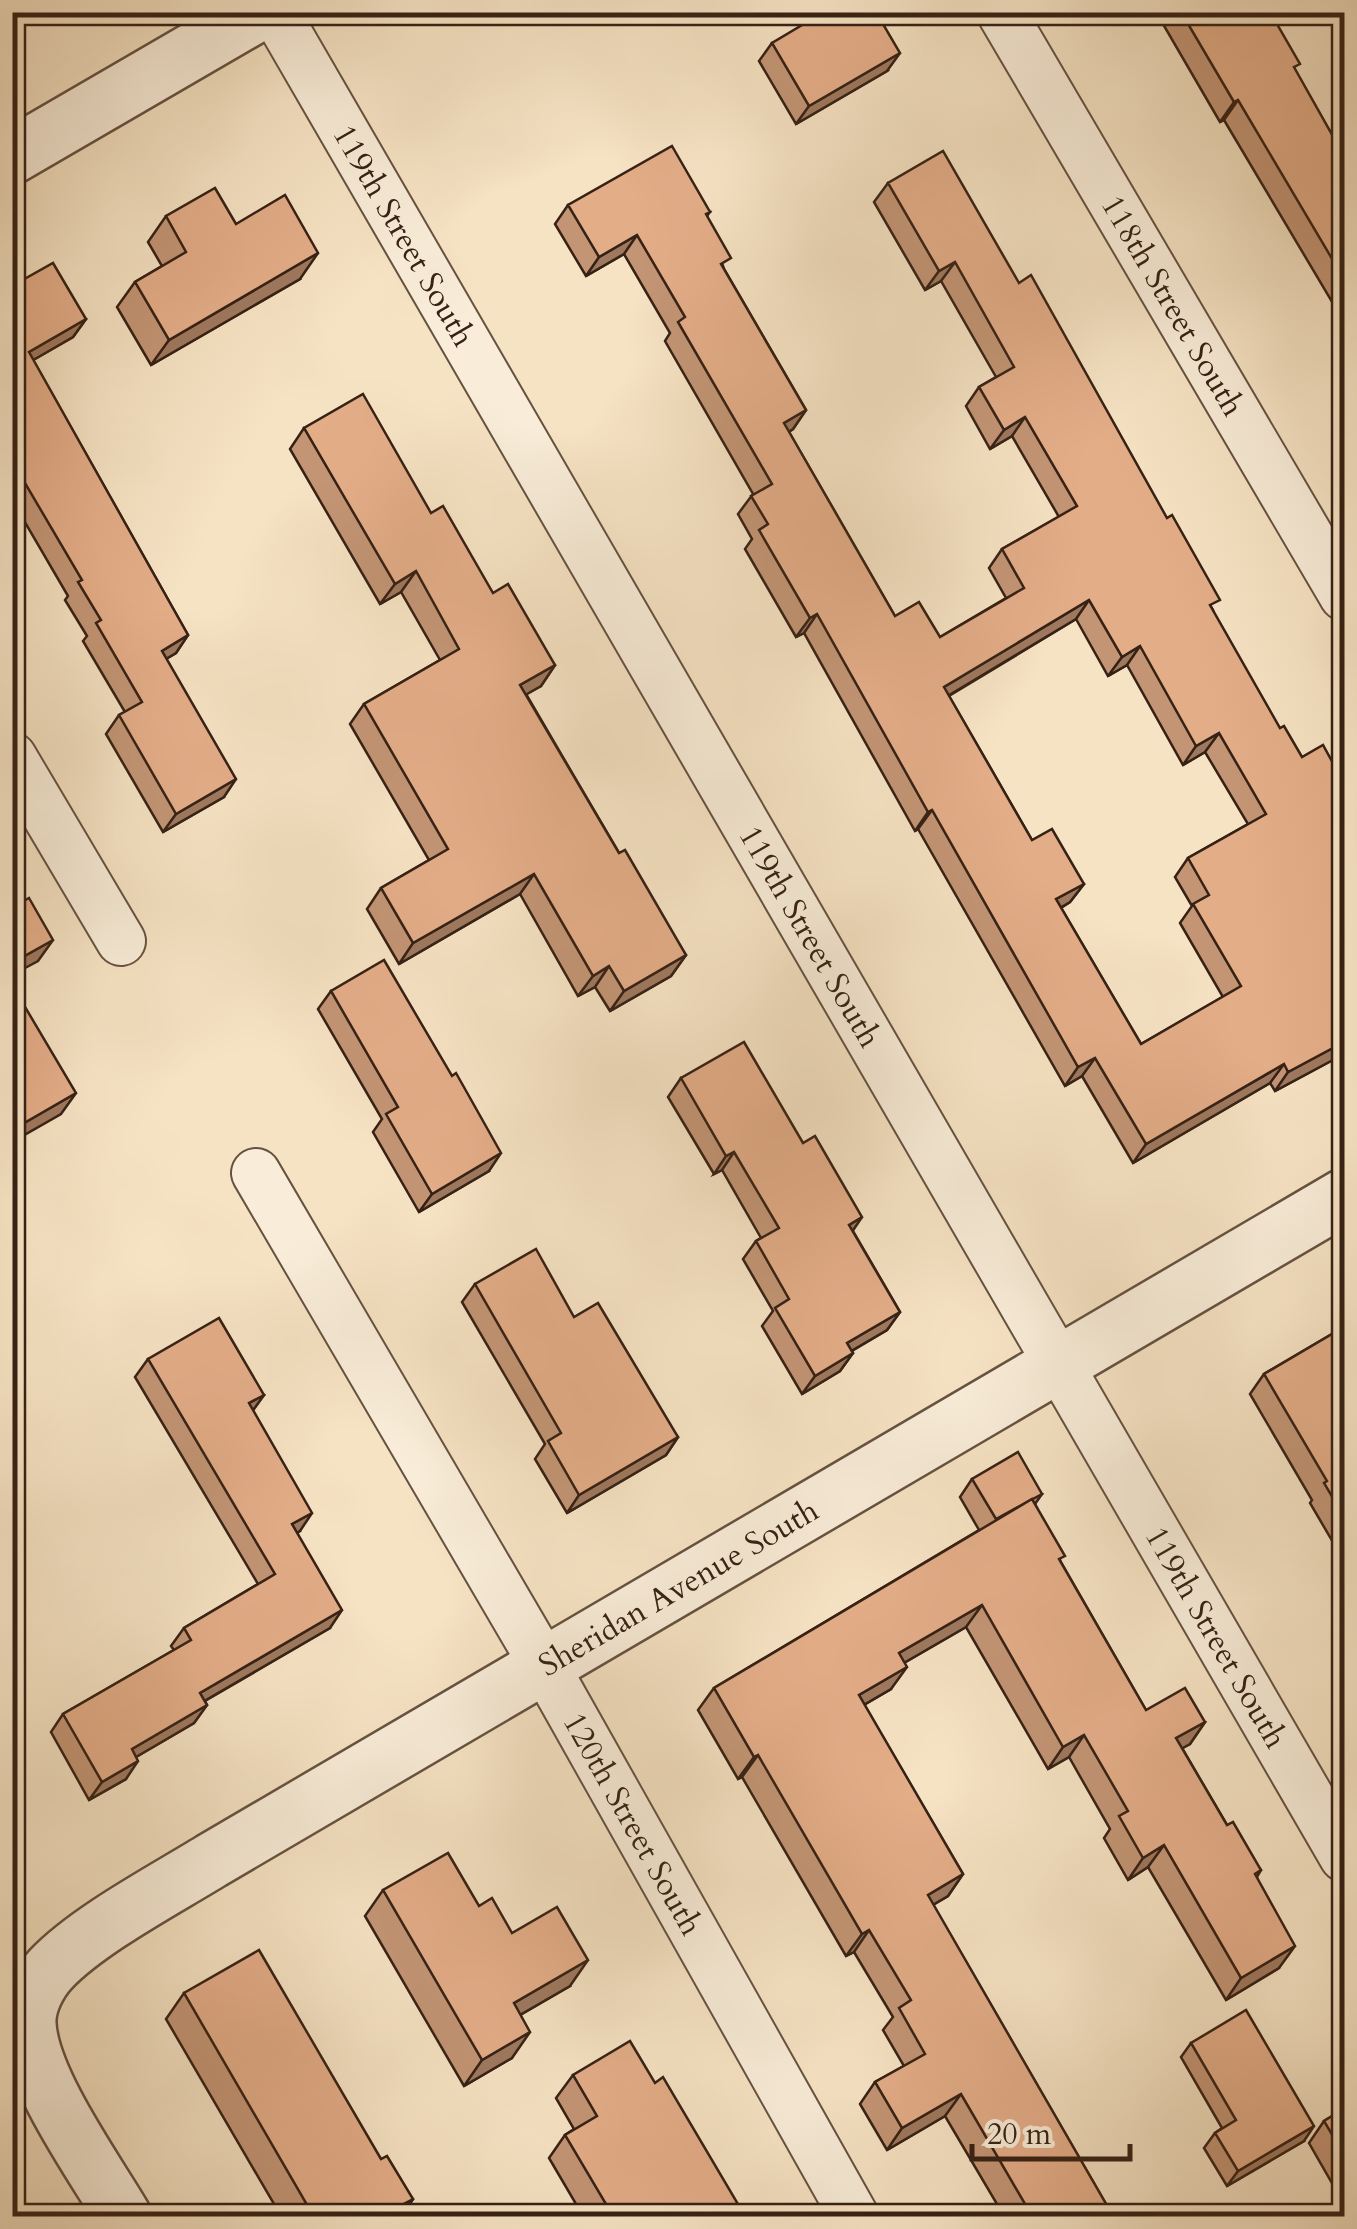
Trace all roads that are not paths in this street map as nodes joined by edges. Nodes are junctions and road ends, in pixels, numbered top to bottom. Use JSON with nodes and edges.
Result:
{"nodes":[{"id":1,"x":260,"y":12,"type":"edge"},
{"id":2,"x":275,"y":12,"type":"edge"},
{"id":3,"x":1001,"y":12,"type":"edge"},
{"id":4,"x":12,"y":156,"type":"edge"},
{"id":5,"x":1344,"y":596,"type":"edge"},
{"id":6,"x":12,"y":757,"type":"edge"},
{"id":7,"x":121,"y":941,"type":"dead end"},
{"id":8,"x":256,"y":1173,"type":"dead end"},
{"id":9,"x":1344,"y":1197,"type":"edge"},
{"id":10,"x":1060,"y":1366,"type":"junction"},
{"id":11,"x":544,"y":1665,"type":"junction"},
{"id":12,"x":1344,"y":1856,"type":"edge"},
{"id":13,"x":124,"y":2216,"type":"edge"},
{"id":14,"x":854,"y":2216,"type":"edge"}],
"edges":[{"from":1,"to":4,"type":"street"},
{"from":2,"to":10,"type":"street","name":"119th Street South"},
{"from":3,"to":5,"type":"street","name":"118th Street South"},
{"from":6,"to":7,"type":"street"},
{"from":8,"to":11,"type":"street","name":"120th Street South"},
{"from":9,"to":10,"type":"street","name":"Sheridan Avenue South"},
{"from":10,"to":11,"type":"street","name":"Sheridan Avenue South"},
{"from":10,"to":12,"type":"street","name":"119th Street South"},
{"from":11,"to":13,"type":"street","name":"Sheridan Avenue South"},
{"from":11,"to":14,"type":"street","name":"120th Street South"}]}
